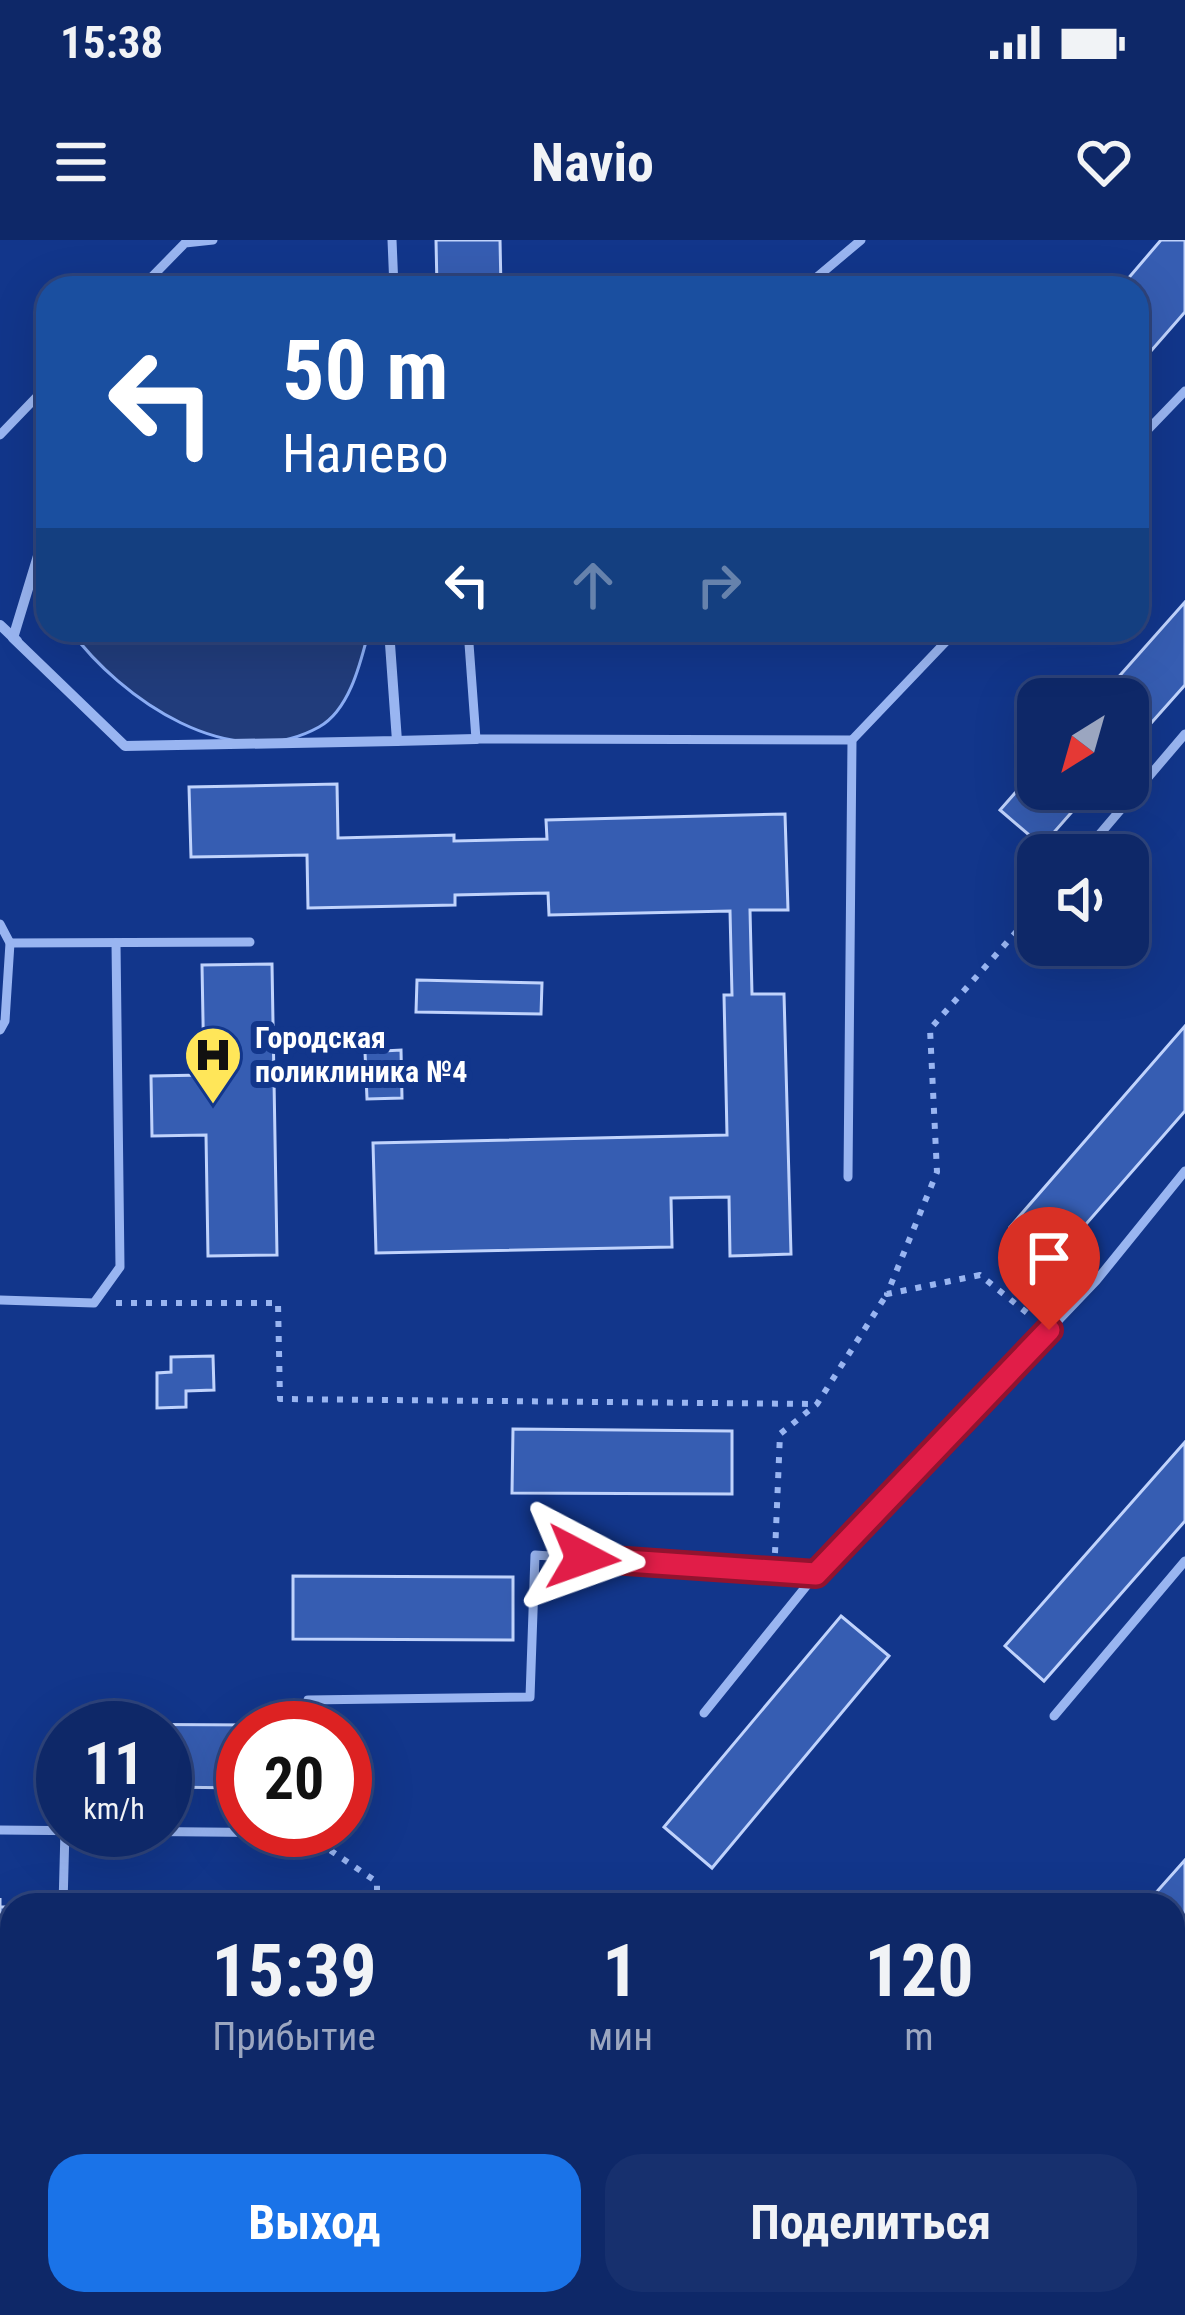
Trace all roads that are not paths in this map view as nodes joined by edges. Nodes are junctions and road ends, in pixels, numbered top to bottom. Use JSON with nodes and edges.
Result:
{"nodes":[{"id":1,"x":213,"y":240,"type":"edge"},
{"id":2,"x":392,"y":240,"type":"edge"},
{"id":3,"x":861,"y":240,"type":"edge"},
{"id":4,"x":153,"y":276,"type":"edge"},
{"id":5,"x":394,"y":276,"type":"edge"},
{"id":6,"x":818,"y":276,"type":"edge"},
{"id":7,"x":1185,"y":391,"type":"edge"},
{"id":8,"x":36,"y":398,"type":"edge"},
{"id":9,"x":1149,"y":428,"type":"edge"},
{"id":10,"x":0,"y":435,"type":"edge"},
{"id":11,"x":36,"y":562,"type":"edge"},
{"id":12,"x":0,"y":625,"type":"edge"},
{"id":13,"x":13,"y":638,"type":"junction"},
{"id":14,"x":390,"y":642,"type":"edge"},
{"id":15,"x":469,"y":642,"type":"edge"},
{"id":16,"x":946,"y":642,"type":"edge"},
{"id":17,"x":1185,"y":734,"type":"edge"},
{"id":18,"x":476,"y":739,"type":"junction"},
{"id":19,"x":852,"y":740,"type":"junction"},
{"id":20,"x":397,"y":741,"type":"junction"},
{"id":21,"x":1100,"y":834,"type":"edge"},
{"id":22,"x":0,"y":924,"type":"edge"},
{"id":23,"x":250,"y":942,"type":"dead end"},
{"id":24,"x":10,"y":943,"type":"junction"},
{"id":25,"x":116,"y":943,"type":"junction"},
{"id":26,"x":0,"y":1030,"type":"edge"},
{"id":27,"x":1185,"y":1171,"type":"edge"},
{"id":28,"x":848,"y":1177,"type":"dead end"},
{"id":29,"x":0,"y":1300,"type":"edge"},
{"id":30,"x":1185,"y":1561,"type":"edge"},
{"id":31,"x":816,"y":1574,"type":"junction"},
{"id":32,"x":308,"y":1701,"type":"edge"},
{"id":33,"x":704,"y":1713,"type":"dead end"},
{"id":34,"x":1054,"y":1716,"type":"dead end"},
{"id":35,"x":0,"y":1830,"type":"edge"},
{"id":36,"x":36,"y":1830,"type":"edge"},
{"id":37,"x":64,"y":1857,"type":"edge"},
{"id":38,"x":63,"y":1893,"type":"edge"}],
"edges":[{"from":1,"to":4,"type":"lane"},
{"from":2,"to":5,"type":"lane"},
{"from":3,"to":6,"type":"lane"},
{"from":7,"to":9,"type":"lane"},
{"from":8,"to":10,"type":"lane"},
{"from":11,"to":13,"type":"street"},
{"from":12,"to":13,"type":"street"},
{"from":13,"to":20,"type":"street"},
{"from":14,"to":20,"type":"street"},
{"from":15,"to":18,"type":"lane"},
{"from":16,"to":19,"type":"lane"},
{"from":17,"to":21,"type":"lane"},
{"from":18,"to":19,"type":"lane"},
{"from":18,"to":20,"type":"street"},
{"from":19,"to":28,"type":"lane"},
{"from":22,"to":24,"type":"lane"},
{"from":23,"to":25,"type":"lane"},
{"from":24,"to":25,"type":"lane"},
{"from":24,"to":26,"type":"lane"},
{"from":25,"to":29,"type":"lane"},
{"from":27,"to":31,"type":"lane"},
{"from":30,"to":34,"type":"lane"},
{"from":31,"to":32,"type":"lane"},
{"from":31,"to":33,"type":"lane"},
{"from":35,"to":36,"type":"lane"},
{"from":37,"to":38,"type":"lane"}]}
